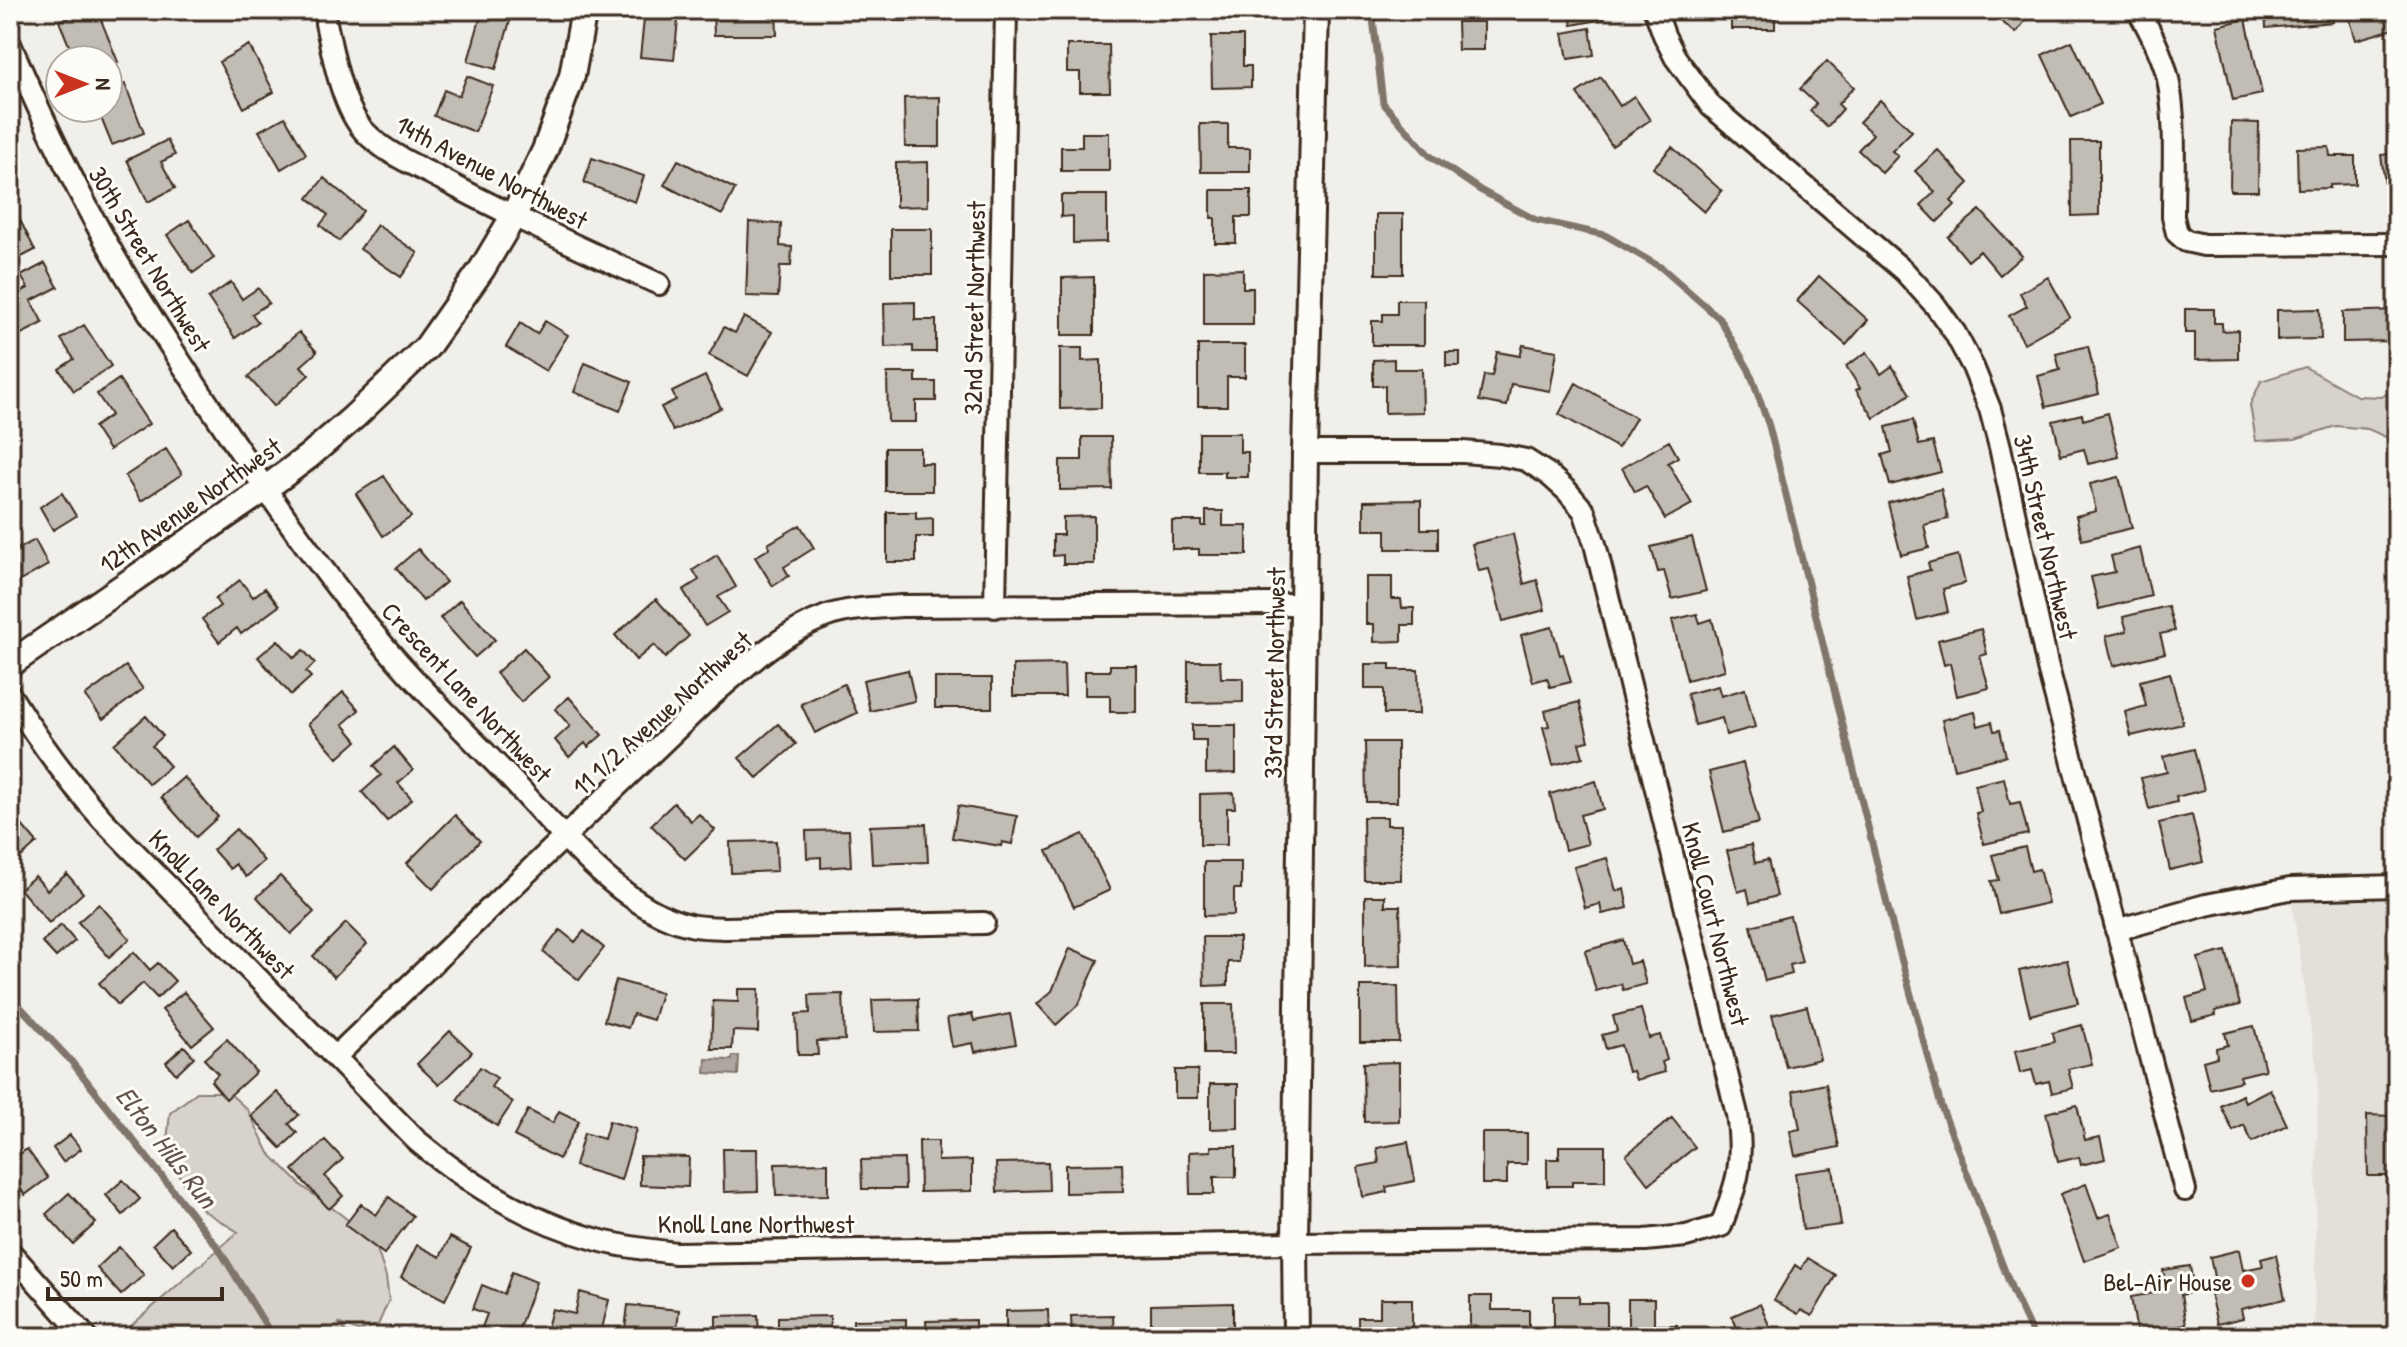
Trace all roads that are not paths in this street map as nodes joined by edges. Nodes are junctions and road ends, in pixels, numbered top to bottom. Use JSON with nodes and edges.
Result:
{"nodes":[{"id":1,"x":584,"y":10,"type":"edge"},
{"id":2,"x":1006,"y":10,"type":"edge"},
{"id":3,"x":1316,"y":10,"type":"edge"},
{"id":4,"x":1655,"y":10,"type":"edge"},
{"id":5,"x":2139,"y":10,"type":"edge"},
{"id":6,"x":326,"y":23,"type":"dead end"},
{"id":7,"x":10,"y":44,"type":"edge"},
{"id":8,"x":513,"y":217,"type":"junction"},
{"id":9,"x":2397,"y":244,"type":"edge"},
{"id":10,"x":659,"y":284,"type":"dead end"},
{"id":11,"x":1305,"y":452,"type":"junction"},
{"id":12,"x":265,"y":489,"type":"junction"},
{"id":13,"x":1303,"y":604,"type":"junction"},
{"id":14,"x":995,"y":607,"type":"junction"},
{"id":15,"x":10,"y":664,"type":"edge"},
{"id":16,"x":10,"y":695,"type":"edge"},
{"id":17,"x":566,"y":837,"type":"junction"},
{"id":18,"x":2397,"y":886,"type":"edge"},
{"id":19,"x":984,"y":923,"type":"dead end"},
{"id":20,"x":2116,"y":930,"type":"junction"},
{"id":21,"x":335,"y":1057,"type":"junction"},
{"id":22,"x":2185,"y":1190,"type":"dead end"},
{"id":23,"x":1295,"y":1243,"type":"junction"},
{"id":24,"x":10,"y":1252,"type":"edge"},
{"id":25,"x":86,"y":1337,"type":"edge"},
{"id":26,"x":1296,"y":1337,"type":"edge"}],
"edges":[{"from":1,"to":8,"type":"street","name":"12th Avenue Northwest"},
{"from":2,"to":14,"type":"street","name":"32nd Street Northwest"},
{"from":3,"to":11,"type":"street","name":"33rd Street Northwest"},
{"from":4,"to":20,"type":"street","name":"34th Street Northwest"},
{"from":5,"to":9,"type":"street"},
{"from":6,"to":8,"type":"street","name":"14th Avenue Northwest"},
{"from":7,"to":12,"type":"street","name":"30th Street Northwest"},
{"from":8,"to":10,"type":"street","name":"14th Avenue Northwest"},
{"from":8,"to":12,"type":"street","name":"12th Avenue Northwest"},
{"from":11,"to":13,"type":"street","name":"33rd Street Northwest"},
{"from":11,"to":23,"type":"street","name":"Knoll Court Northwest"},
{"from":12,"to":15,"type":"street","name":"12th Avenue Northwest"},
{"from":12,"to":17,"type":"street","name":"Crescent Lane Northwest"},
{"from":13,"to":14,"type":"street","name":"11 1/2 Avenue Northwest"},
{"from":13,"to":23,"type":"street","name":"33rd Street Northwest"},
{"from":14,"to":17,"type":"street","name":"11 1/2 Avenue Northwest"},
{"from":16,"to":21,"type":"street","name":"Knoll Lane Northwest"},
{"from":17,"to":19,"type":"street","name":"Crescent Lane Northwest"},
{"from":17,"to":21,"type":"street","name":"11 1/2 Avenue Northwest"},
{"from":18,"to":20,"type":"street"},
{"from":20,"to":22,"type":"street","name":"34th Street Northwest"},
{"from":21,"to":23,"type":"street","name":"Knoll Lane Northwest"},
{"from":23,"to":26,"type":"street","name":"33rd Street Northwest"},
{"from":24,"to":25,"type":"street"}]}
